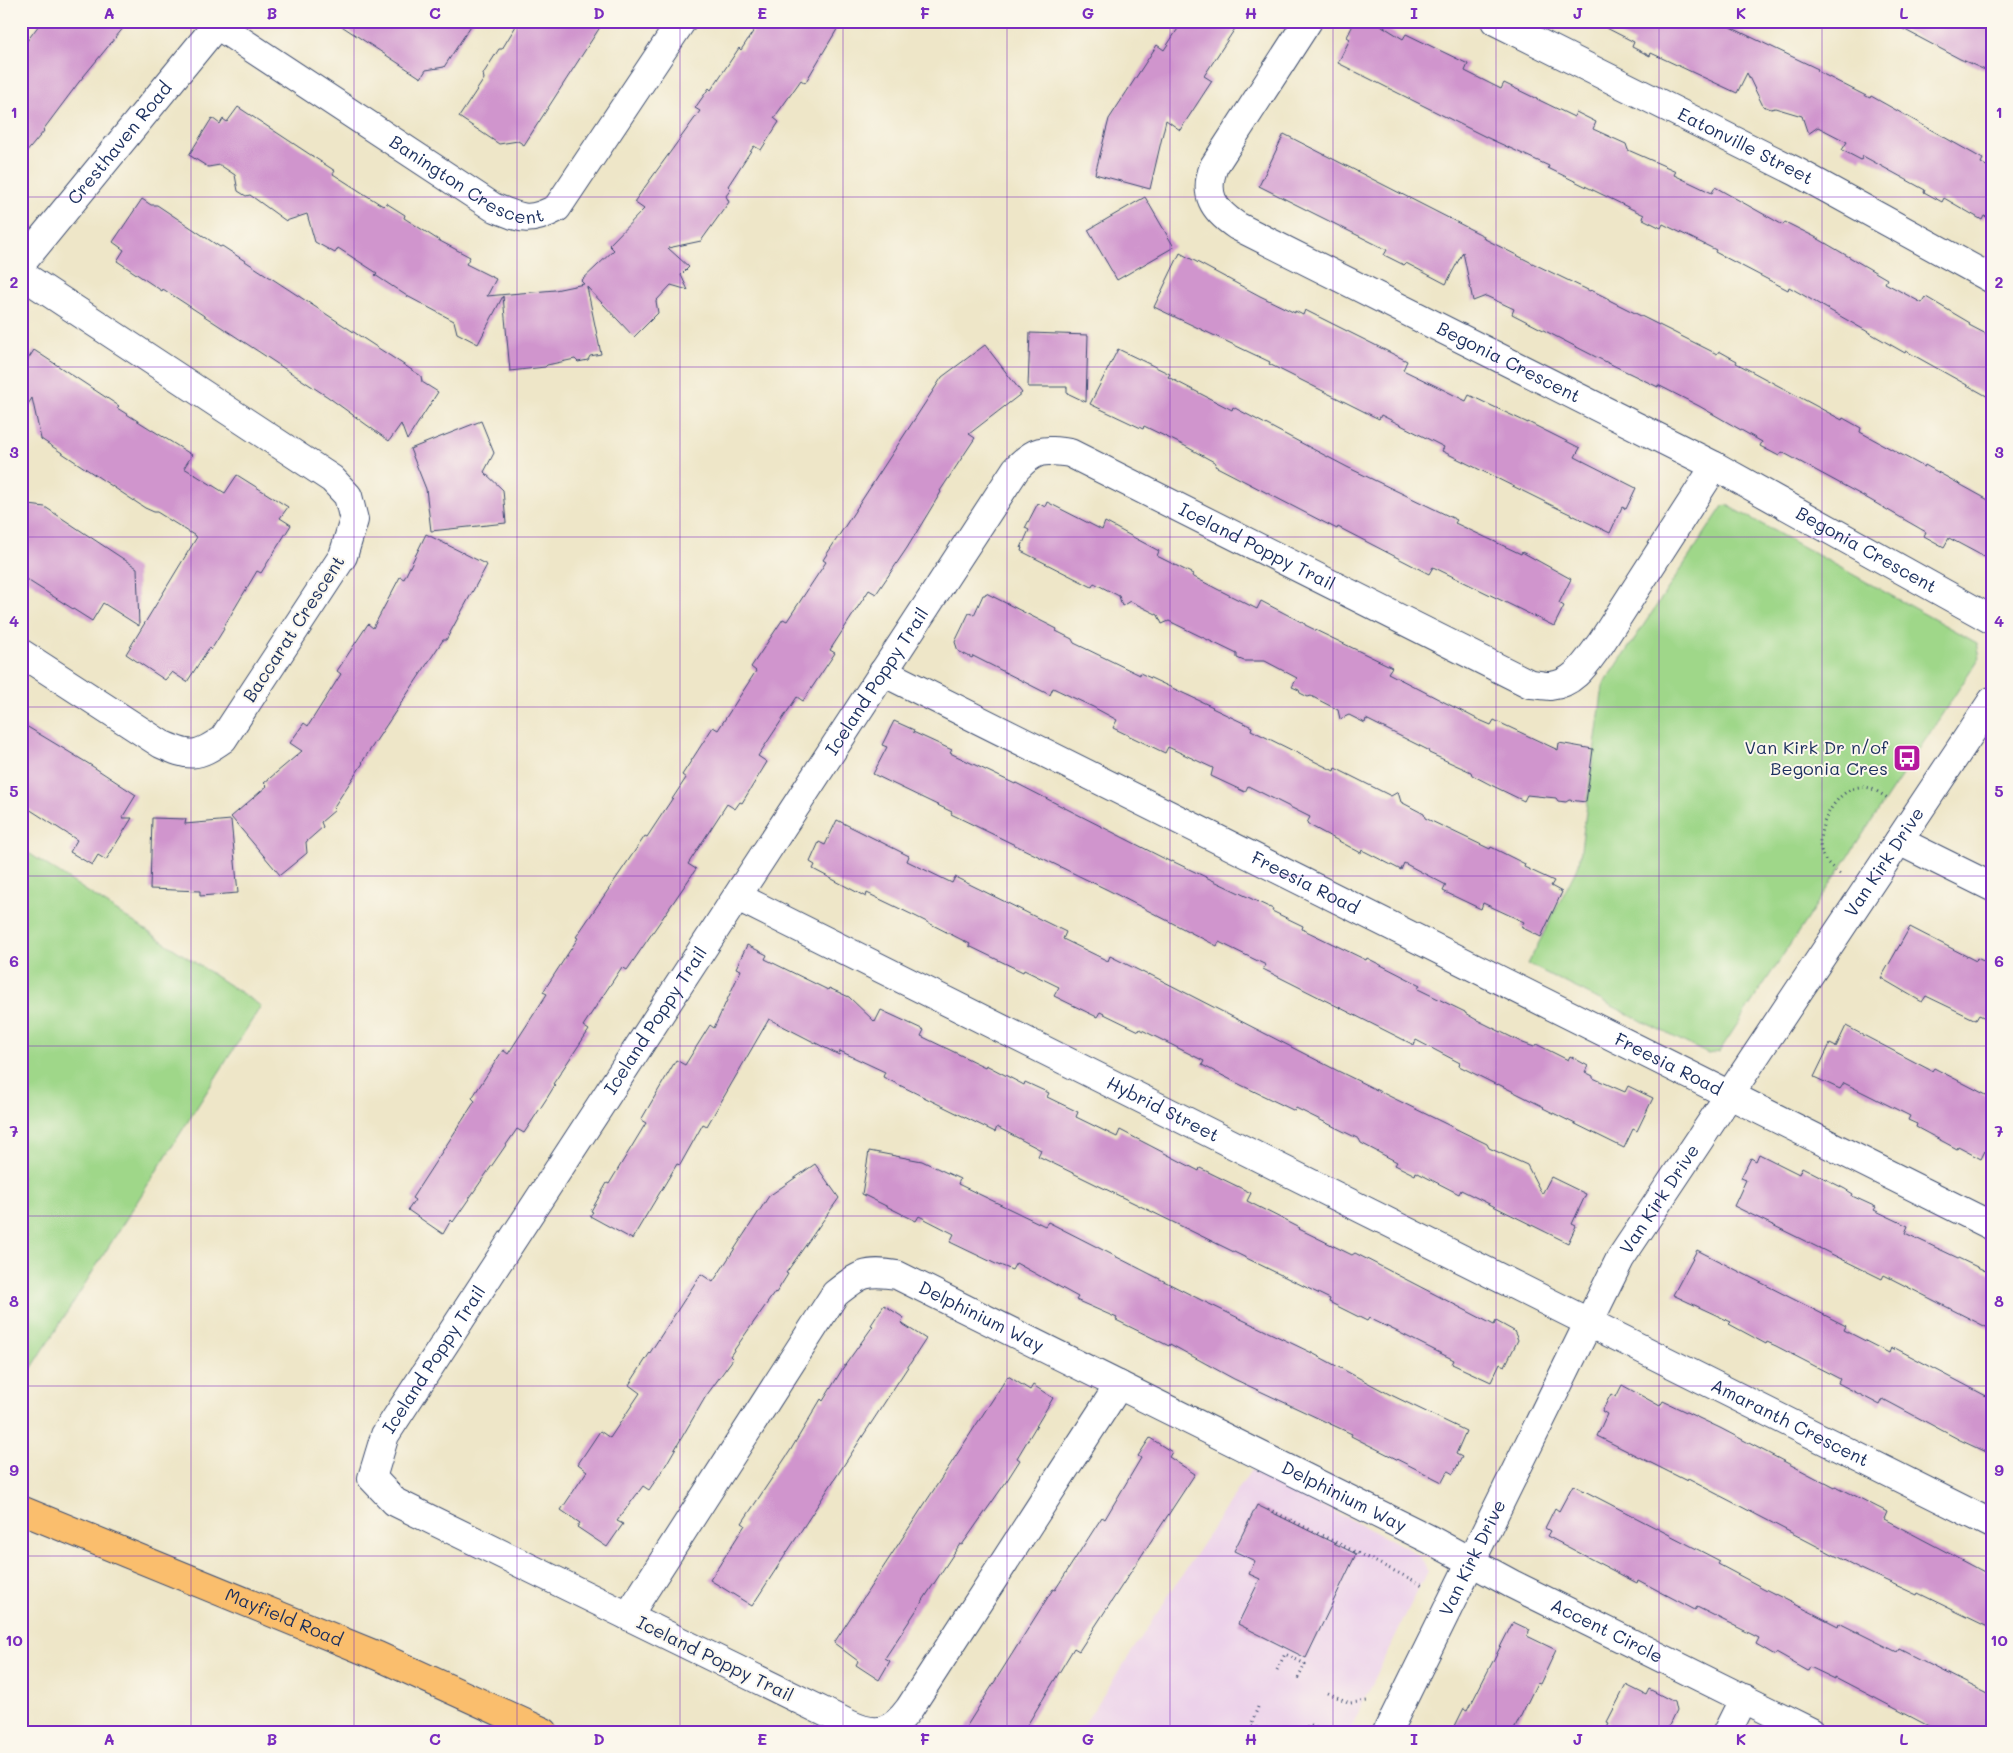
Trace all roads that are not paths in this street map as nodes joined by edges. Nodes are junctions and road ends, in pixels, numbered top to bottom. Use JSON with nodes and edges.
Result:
{"nodes":[{"id":1,"x":682,"y":21,"type":"edge"},
{"id":2,"x":1308,"y":21,"type":"edge"},
{"id":3,"x":1495,"y":21,"type":"edge"},
{"id":4,"x":218,"y":23,"type":"edge"},
{"id":5,"x":21,"y":264,"type":"edge"},
{"id":6,"x":21,"y":274,"type":"edge"},
{"id":7,"x":1992,"y":279,"type":"edge"},
{"id":8,"x":1715,"y":466,"type":"junction"},
{"id":9,"x":1992,"y":620,"type":"edge"},
{"id":10,"x":21,"y":653,"type":"edge"},
{"id":11,"x":883,"y":672,"type":"junction"},
{"id":12,"x":1992,"y":701,"type":"edge"},
{"id":13,"x":1899,"y":841,"type":"junction"},
{"id":14,"x":1992,"y":887,"type":"edge"},
{"id":15,"x":738,"y":896,"type":"junction"},
{"id":16,"x":1729,"y":1095,"type":"junction"},
{"id":17,"x":1992,"y":1226,"type":"edge"},
{"id":18,"x":1588,"y":1321,"type":"junction"},
{"id":19,"x":1119,"y":1385,"type":"junction"},
{"id":20,"x":21,"y":1510,"type":"edge"},
{"id":21,"x":1992,"y":1524,"type":"edge"},
{"id":22,"x":1470,"y":1561,"type":"junction"},
{"id":23,"x":628,"y":1616,"type":"junction"},
{"id":24,"x":1744,"y":1698,"type":"junction"},
{"id":25,"x":544,"y":1732,"type":"edge"},
{"id":26,"x":1387,"y":1732,"type":"edge"},
{"id":27,"x":1727,"y":1732,"type":"edge"},
{"id":28,"x":1811,"y":1732,"type":"edge"}],
"edges":[{"from":1,"to":4,"type":"street","name":"Banington Crescent"},
{"from":2,"to":8,"type":"street","name":"Begonia Crescent"},
{"from":3,"to":7,"type":"street","name":"Eatonville Street"},
{"from":4,"to":5,"type":"street","name":"Cresthaven Road"},
{"from":6,"to":10,"type":"street","name":"Baccarat Crescent"},
{"from":8,"to":9,"type":"street","name":"Begonia Crescent"},
{"from":8,"to":11,"type":"street","name":"Iceland Poppy Trail"},
{"from":11,"to":15,"type":"street","name":"Iceland Poppy Trail"},
{"from":11,"to":16,"type":"street","name":"Freesia Road"},
{"from":12,"to":13,"type":"street","name":"Van Kirk Drive"},
{"from":13,"to":14,"type":"street"},
{"from":13,"to":16,"type":"street","name":"Van Kirk Drive"},
{"from":15,"to":18,"type":"street","name":"Hybrid Street"},
{"from":15,"to":23,"type":"street","name":"Iceland Poppy Trail"},
{"from":16,"to":17,"type":"street"},
{"from":16,"to":18,"type":"street","name":"Van Kirk Drive"},
{"from":18,"to":21,"type":"street","name":"Amaranth Crescent"},
{"from":18,"to":22,"type":"street","name":"Van Kirk Drive"},
{"from":19,"to":22,"type":"street","name":"Delphinium Way"},
{"from":19,"to":23,"type":"street","name":"Delphinium Way"},
{"from":19,"to":23,"type":"street","name":"Iceland Poppy Trail"},
{"from":20,"to":25,"type":"main road","name":"Mayfield Road"},
{"from":22,"to":24,"type":"street","name":"Accent Circle"},
{"from":22,"to":26,"type":"street","name":"Van Kirk Drive"},
{"from":24,"to":27,"type":"street"},
{"from":24,"to":28,"type":"street","name":"Accent Circle"}]}
